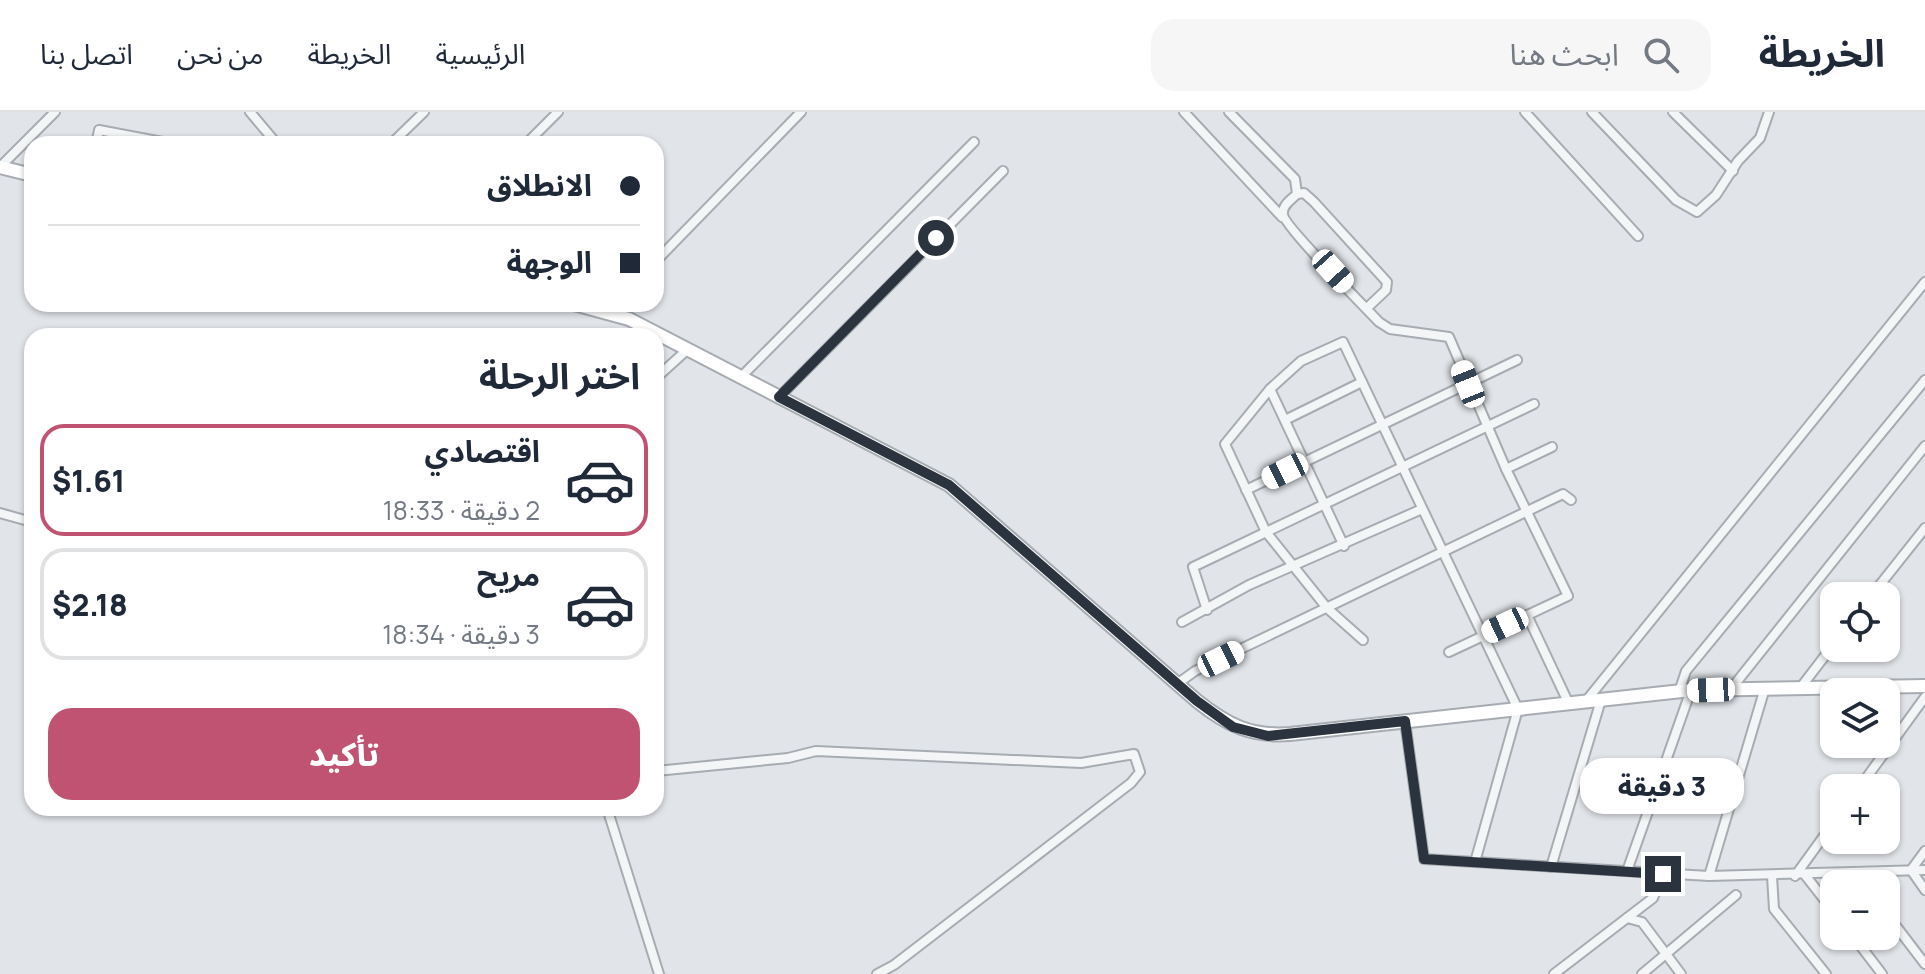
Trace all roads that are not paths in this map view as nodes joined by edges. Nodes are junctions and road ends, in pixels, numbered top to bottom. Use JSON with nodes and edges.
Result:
{"nodes":[{"id":1,"x":55,"y":112,"type":"edge"},
{"id":2,"x":250,"y":112,"type":"edge"},
{"id":3,"x":424,"y":112,"type":"edge"},
{"id":4,"x":558,"y":112,"type":"edge"},
{"id":5,"x":801,"y":112,"type":"edge"},
{"id":6,"x":1184,"y":112,"type":"edge"},
{"id":7,"x":1229,"y":112,"type":"edge"},
{"id":8,"x":1525,"y":112,"type":"edge"},
{"id":9,"x":1592,"y":112,"type":"edge"},
{"id":10,"x":1673,"y":112,"type":"edge"},
{"id":11,"x":1769,"y":112,"type":"edge"},
{"id":12,"x":31,"y":136,"type":"edge"},
{"id":13,"x":98,"y":136,"type":"edge"},
{"id":14,"x":131,"y":136,"type":"edge"},
{"id":15,"x":270,"y":136,"type":"edge"},
{"id":16,"x":399,"y":136,"type":"edge"},
{"id":17,"x":534,"y":136,"type":"edge"},
{"id":18,"x":974,"y":142,"type":"dead end"},
{"id":19,"x":24,"y":143,"type":"edge"},
{"id":20,"x":0,"y":167,"type":"edge"},
{"id":21,"x":1003,"y":171,"type":"dead end"},
{"id":22,"x":1733,"y":171,"type":"junction"},
{"id":23,"x":24,"y":173,"type":"edge"},
{"id":24,"x":1297,"y":194,"type":"junction"},
{"id":25,"x":1282,"y":217,"type":"junction"},
{"id":26,"x":1638,"y":236,"type":"dead end"},
{"id":27,"x":664,"y":253,"type":"edge"},
{"id":28,"x":1925,"y":282,"type":"edge"},
{"id":29,"x":1367,"y":308,"type":"junction"},
{"id":30,"x":618,"y":312,"type":"edge"},
{"id":31,"x":647,"y":328,"type":"edge"},
{"id":32,"x":664,"y":337,"type":"edge"},
{"id":33,"x":688,"y":349,"type":"junction"},
{"id":34,"x":1517,"y":360,"type":"dead end"},
{"id":35,"x":664,"y":371,"type":"edge"},
{"id":36,"x":741,"y":377,"type":"junction"},
{"id":37,"x":1925,"y":380,"type":"edge"},
{"id":38,"x":1362,"y":382,"type":"junction"},
{"id":39,"x":1468,"y":384,"type":"junction"},
{"id":40,"x":1270,"y":389,"type":"junction"},
{"id":41,"x":779,"y":397,"type":"junction"},
{"id":42,"x":1534,"y":404,"type":"dead end"},
{"id":43,"x":1285,"y":420,"type":"junction"},
{"id":44,"x":1382,"y":425,"type":"junction"},
{"id":45,"x":1488,"y":426,"type":"junction"},
{"id":46,"x":1925,"y":446,"type":"edge"},
{"id":47,"x":1552,"y":447,"type":"dead end"},
{"id":48,"x":1305,"y":462,"type":"junction"},
{"id":49,"x":1402,"y":467,"type":"junction"},
{"id":50,"x":1506,"y":469,"type":"junction"},
{"id":51,"x":1246,"y":490,"type":"junction"},
{"id":52,"x":1571,"y":500,"type":"dead end"},
{"id":53,"x":1324,"y":504,"type":"junction"},
{"id":54,"x":1422,"y":509,"type":"junction"},
{"id":55,"x":1527,"y":511,"type":"junction"},
{"id":56,"x":0,"y":513,"type":"edge"},
{"id":57,"x":24,"y":520,"type":"edge"},
{"id":58,"x":1925,"y":528,"type":"edge"},
{"id":59,"x":1266,"y":532,"type":"junction"},
{"id":60,"x":1344,"y":546,"type":"junction"},
{"id":61,"x":1443,"y":552,"type":"junction"},
{"id":62,"x":1293,"y":567,"type":"junction"},
{"id":63,"x":1882,"y":582,"type":"edge"},
{"id":64,"x":1327,"y":608,"type":"junction"},
{"id":65,"x":1207,"y":610,"type":"junction"},
{"id":66,"x":1527,"y":615,"type":"junction"},
{"id":67,"x":1182,"y":622,"type":"dead end"},
{"id":68,"x":1483,"y":636,"type":"junction"},
{"id":69,"x":1363,"y":640,"type":"dead end"},
{"id":70,"x":1449,"y":652,"type":"dead end"},
{"id":71,"x":1820,"y":662,"type":"edge"},
{"id":72,"x":1177,"y":684,"type":"junction"},
{"id":73,"x":1925,"y":686,"type":"edge"},
{"id":74,"x":1801,"y":687,"type":"junction"},
{"id":75,"x":1765,"y":688,"type":"junction"},
{"id":76,"x":1731,"y":689,"type":"junction"},
{"id":77,"x":1685,"y":691,"type":"junction"},
{"id":78,"x":1925,"y":697,"type":"edge"},
{"id":79,"x":1601,"y":700,"type":"junction"},
{"id":80,"x":1584,"y":702,"type":"junction"},
{"id":81,"x":1569,"y":704,"type":"junction"},
{"id":82,"x":1518,"y":709,"type":"junction"},
{"id":83,"x":1405,"y":721,"type":"junction"},
{"id":84,"x":664,"y":770,"type":"edge"},
{"id":85,"x":1869,"y":774,"type":"edge"},
{"id":86,"x":610,"y":816,"type":"edge"},
{"id":87,"x":1820,"y":841,"type":"edge"},
{"id":88,"x":1925,"y":851,"type":"edge"},
{"id":89,"x":1475,"y":862,"type":"junction"},
{"id":90,"x":1551,"y":867,"type":"junction"},
{"id":91,"x":1911,"y":870,"type":"junction"},
{"id":92,"x":1925,"y":870,"type":"edge"},
{"id":93,"x":1627,"y":871,"type":"junction"},
{"id":94,"x":1900,"y":871,"type":"edge"},
{"id":95,"x":1663,"y":874,"type":"junction"},
{"id":96,"x":1820,"y":874,"type":"edge"},
{"id":97,"x":1805,"y":875,"type":"junction"},
{"id":98,"x":1709,"y":876,"type":"junction"},
{"id":99,"x":1772,"y":876,"type":"junction"},
{"id":100,"x":1795,"y":876,"type":"junction"},
{"id":101,"x":1925,"y":890,"type":"edge"},
{"id":102,"x":1820,"y":894,"type":"edge"},
{"id":103,"x":1736,"y":895,"type":"dead end"},
{"id":104,"x":1627,"y":918,"type":"junction"},
{"id":105,"x":1900,"y":931,"type":"edge"},
{"id":106,"x":1864,"y":950,"type":"edge"},
{"id":107,"x":1667,"y":955,"type":"junction"},
{"id":108,"x":1925,"y":964,"type":"edge"},
{"id":109,"x":659,"y":974,"type":"edge"},
{"id":110,"x":877,"y":974,"type":"edge"},
{"id":111,"x":1554,"y":974,"type":"edge"},
{"id":112,"x":1642,"y":974,"type":"edge"},
{"id":113,"x":1681,"y":974,"type":"edge"},
{"id":114,"x":1826,"y":974,"type":"edge"},
{"id":115,"x":1882,"y":974,"type":"edge"}],
"edges":[{"from":1,"to":12,"type":"street"},
{"from":2,"to":15,"type":"street"},
{"from":3,"to":16,"type":"street"},
{"from":4,"to":17,"type":"street"},
{"from":5,"to":27,"type":"street"},
{"from":6,"to":25,"type":"street"},
{"from":7,"to":24,"type":"street"},
{"from":8,"to":26,"type":"street"},
{"from":9,"to":22,"type":"street"},
{"from":10,"to":22,"type":"street"},
{"from":11,"to":22,"type":"street"},
{"from":13,"to":14,"type":"street"},
{"from":18,"to":36,"type":"street"},
{"from":19,"to":20,"type":"street"},
{"from":20,"to":23,"type":"main road"},
{"from":21,"to":41,"type":"street"},
{"from":24,"to":25,"type":"street"},
{"from":24,"to":29,"type":"street"},
{"from":25,"to":29,"type":"street"},
{"from":28,"to":80,"type":"street"},
{"from":29,"to":39,"type":"street"},
{"from":30,"to":31,"type":"main road"},
{"from":32,"to":33,"type":"main road"},
{"from":33,"to":35,"type":"street"},
{"from":33,"to":36,"type":"main road"},
{"from":34,"to":39,"type":"street"},
{"from":36,"to":41,"type":"main road"},
{"from":37,"to":77,"type":"street"},
{"from":38,"to":40,"type":"street"},
{"from":38,"to":43,"type":"street"},
{"from":38,"to":44,"type":"street"},
{"from":39,"to":44,"type":"street"},
{"from":39,"to":45,"type":"street"},
{"from":40,"to":43,"type":"street"},
{"from":40,"to":51,"type":"street"},
{"from":41,"to":72,"type":"main road"},
{"from":42,"to":45,"type":"street"},
{"from":43,"to":48,"type":"street"},
{"from":44,"to":48,"type":"street"},
{"from":44,"to":49,"type":"street"},
{"from":45,"to":49,"type":"street"},
{"from":45,"to":50,"type":"street"},
{"from":46,"to":76,"type":"street"},
{"from":47,"to":50,"type":"street"},
{"from":48,"to":51,"type":"street"},
{"from":48,"to":53,"type":"street"},
{"from":49,"to":53,"type":"street"},
{"from":49,"to":54,"type":"street"},
{"from":50,"to":55,"type":"street"},
{"from":51,"to":59,"type":"street"},
{"from":52,"to":55,"type":"street"},
{"from":53,"to":59,"type":"street"},
{"from":53,"to":60,"type":"street"},
{"from":54,"to":60,"type":"street"},
{"from":54,"to":61,"type":"street"},
{"from":55,"to":61,"type":"street"},
{"from":55,"to":66,"type":"street"},
{"from":56,"to":57,"type":"street"},
{"from":58,"to":63,"type":"street"},
{"from":59,"to":62,"type":"street"},
{"from":59,"to":65,"type":"street"},
{"from":60,"to":62,"type":"street"},
{"from":61,"to":64,"type":"street"},
{"from":61,"to":68,"type":"street"},
{"from":62,"to":64,"type":"street"},
{"from":62,"to":65,"type":"street"},
{"from":64,"to":69,"type":"street"},
{"from":64,"to":72,"type":"street"},
{"from":65,"to":67,"type":"street"},
{"from":66,"to":68,"type":"street"},
{"from":66,"to":81,"type":"street"},
{"from":68,"to":70,"type":"street"},
{"from":68,"to":82,"type":"street"},
{"from":71,"to":74,"type":"street"},
{"from":72,"to":83,"type":"main road"},
{"from":73,"to":74,"type":"main road"},
{"from":74,"to":75,"type":"main road"},
{"from":75,"to":76,"type":"main road"},
{"from":75,"to":98,"type":"street"},
{"from":76,"to":77,"type":"main road"},
{"from":77,"to":79,"type":"main road"},
{"from":77,"to":93,"type":"street"},
{"from":78,"to":85,"type":"street"},
{"from":79,"to":80,"type":"main road"},
{"from":79,"to":90,"type":"street"},
{"from":80,"to":81,"type":"main road"},
{"from":81,"to":82,"type":"main road"},
{"from":82,"to":83,"type":"main road"},
{"from":82,"to":89,"type":"street"},
{"from":83,"to":89,"type":"street"},
{"from":84,"to":110,"type":"street"},
{"from":86,"to":109,"type":"street"},
{"from":87,"to":100,"type":"street"},
{"from":88,"to":91,"type":"street"},
{"from":89,"to":90,"type":"street"},
{"from":90,"to":93,"type":"street"},
{"from":91,"to":92,"type":"street"},
{"from":91,"to":94,"type":"street"},
{"from":91,"to":101,"type":"street"},
{"from":93,"to":95,"type":"street"},
{"from":95,"to":98,"type":"street"},
{"from":95,"to":104,"type":"street"},
{"from":96,"to":97,"type":"street"},
{"from":97,"to":100,"type":"street"},
{"from":97,"to":102,"type":"street"},
{"from":98,"to":99,"type":"street"},
{"from":99,"to":100,"type":"street"},
{"from":99,"to":114,"type":"street"},
{"from":103,"to":107,"type":"street"},
{"from":104,"to":107,"type":"street"},
{"from":104,"to":111,"type":"street"},
{"from":105,"to":108,"type":"street"},
{"from":106,"to":115,"type":"street"},
{"from":107,"to":112,"type":"street"},
{"from":107,"to":113,"type":"street"}]}
